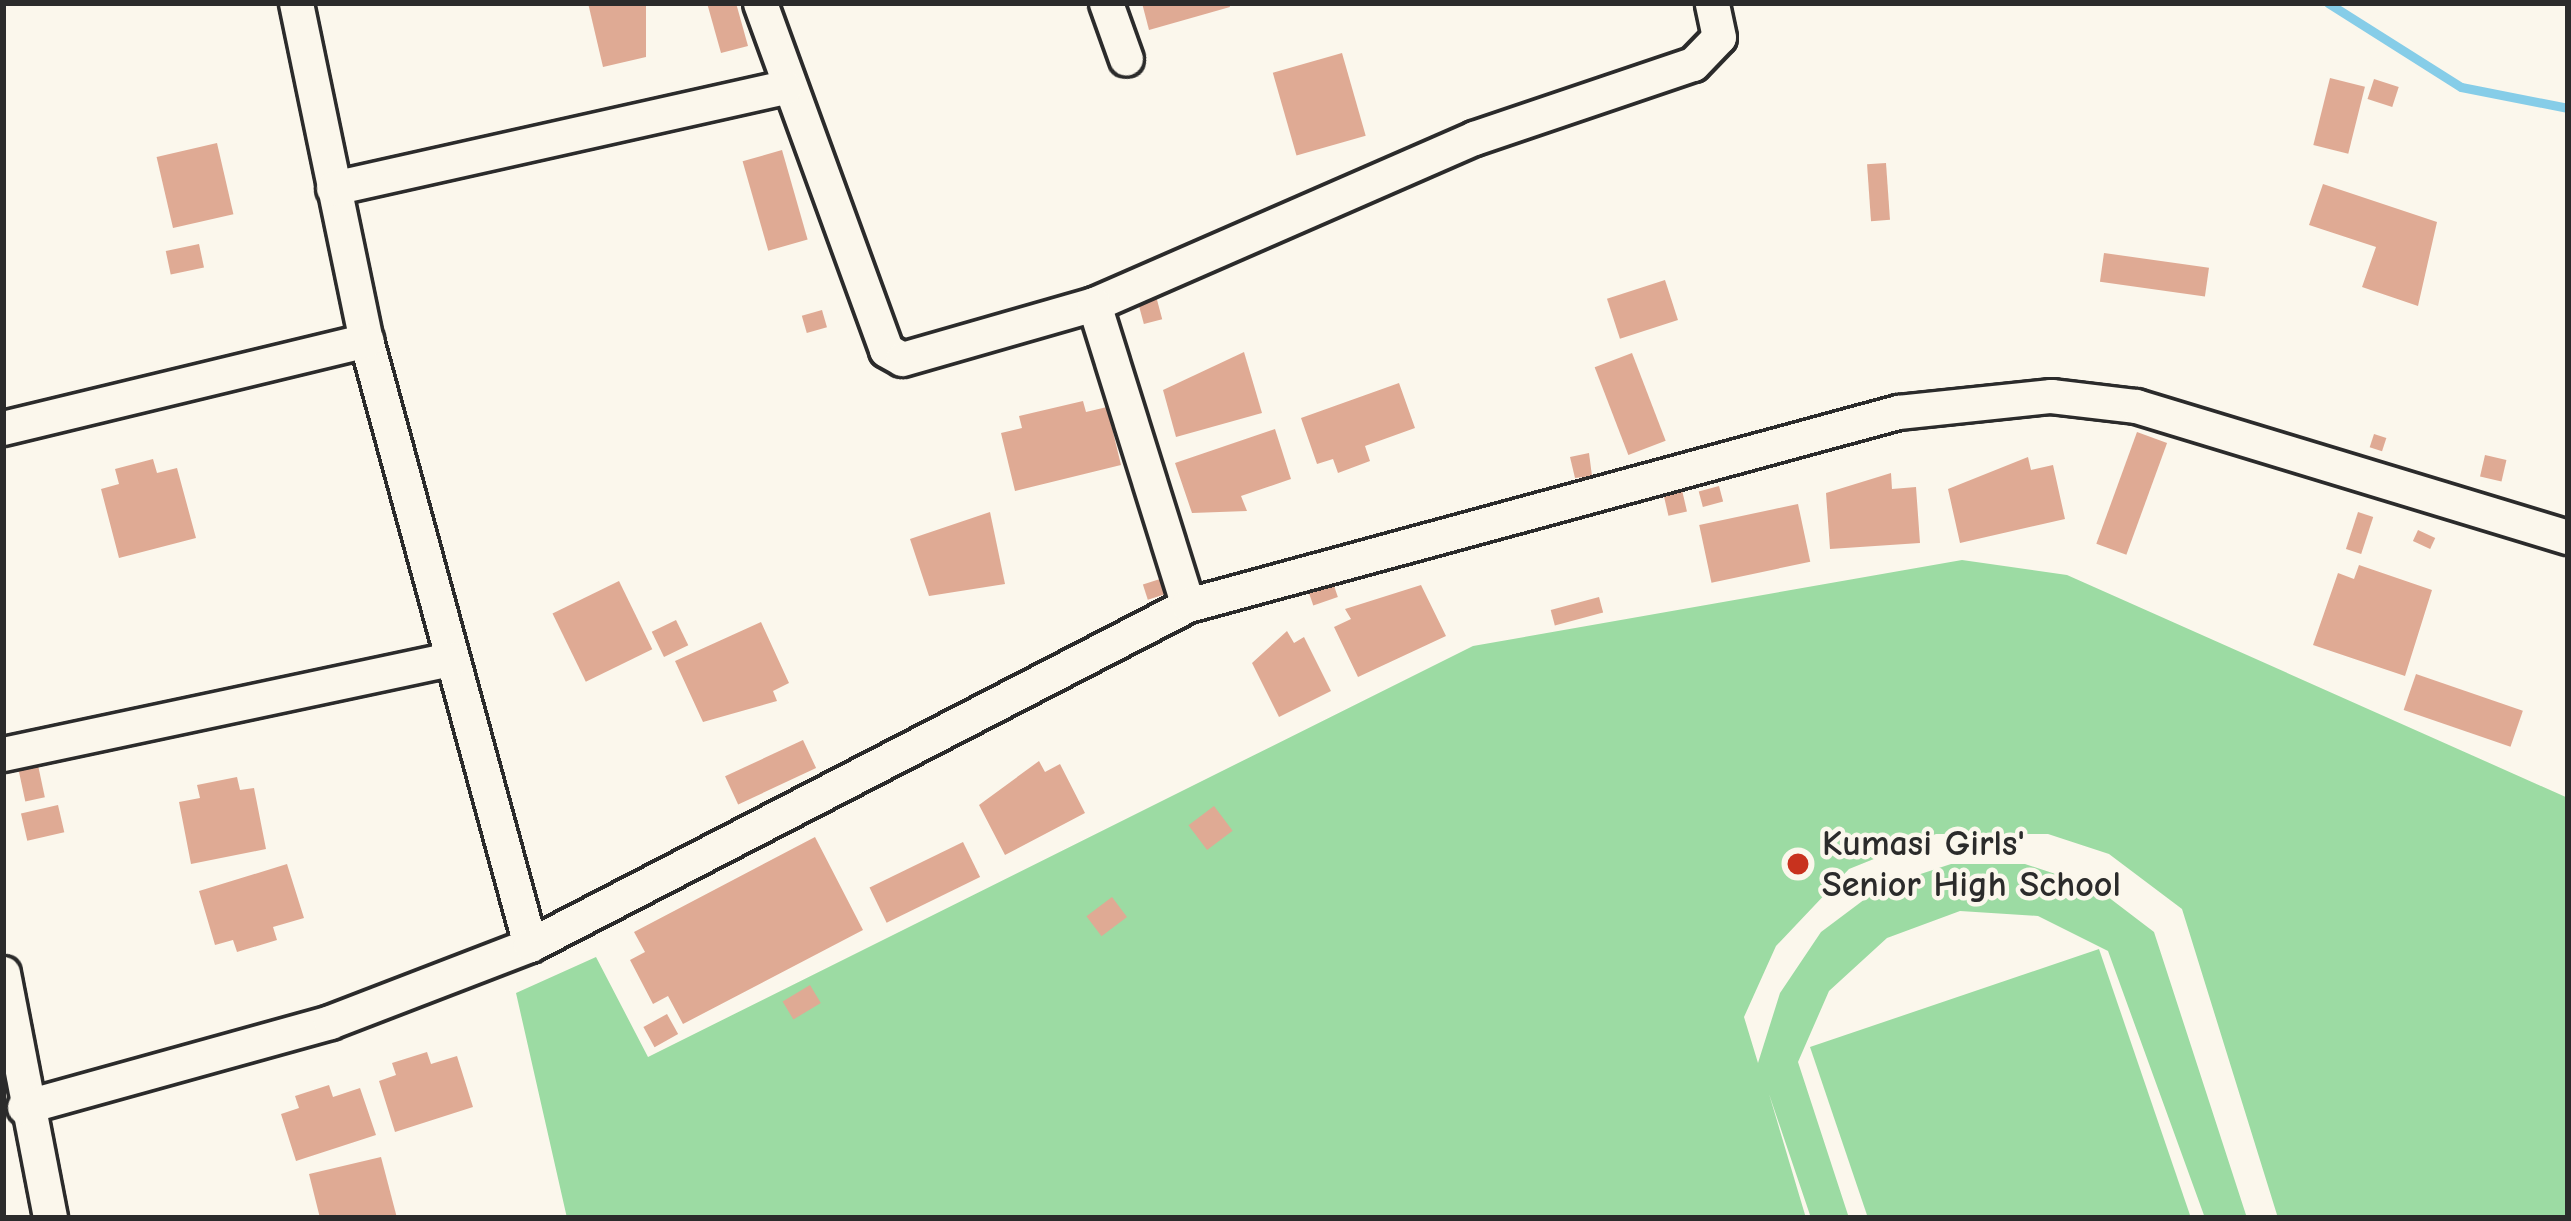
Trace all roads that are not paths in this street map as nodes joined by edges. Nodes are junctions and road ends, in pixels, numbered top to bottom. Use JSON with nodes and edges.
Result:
{"nodes":[{"id":1,"x":296,"y":3,"type":"edge"},
{"id":2,"x":760,"y":3,"type":"edge"},
{"id":3,"x":1106,"y":3,"type":"edge"},
{"id":4,"x":1712,"y":3,"type":"edge"},
{"id":5,"x":1126,"y":58,"type":"dead end"},
{"id":6,"x":785,"y":87,"type":"junction"},
{"id":7,"x":333,"y":188,"type":"junction"},
{"id":8,"x":1094,"y":304,"type":"junction"},
{"id":9,"x":366,"y":340,"type":"junction"},
{"id":10,"x":3,"y":428,"type":"edge"},
{"id":11,"x":2568,"y":537,"type":"edge"},
{"id":12,"x":1188,"y":604,"type":"junction"},
{"id":13,"x":451,"y":658,"type":"junction"},
{"id":14,"x":3,"y":754,"type":"edge"},
{"id":15,"x":530,"y":945,"type":"junction"},
{"id":16,"x":5,"y":993,"type":"edge"},
{"id":17,"x":24,"y":1108,"type":"junction"},
{"id":18,"x":50,"y":1218,"type":"edge"}],
"edges":[{"from":1,"to":7,"type":"street"},
{"from":2,"to":6,"type":"street"},
{"from":3,"to":5,"type":"street"},
{"from":4,"to":8,"type":"street"},
{"from":6,"to":7,"type":"street"},
{"from":6,"to":8,"type":"street"},
{"from":7,"to":9,"type":"street"},
{"from":8,"to":12,"type":"street"},
{"from":9,"to":10,"type":"street"},
{"from":9,"to":13,"type":"street"},
{"from":11,"to":12,"type":"street"},
{"from":12,"to":15,"type":"street"},
{"from":13,"to":14,"type":"street"},
{"from":13,"to":15,"type":"street"},
{"from":15,"to":17,"type":"street"},
{"from":16,"to":17,"type":"street"},
{"from":17,"to":18,"type":"street"}]}
